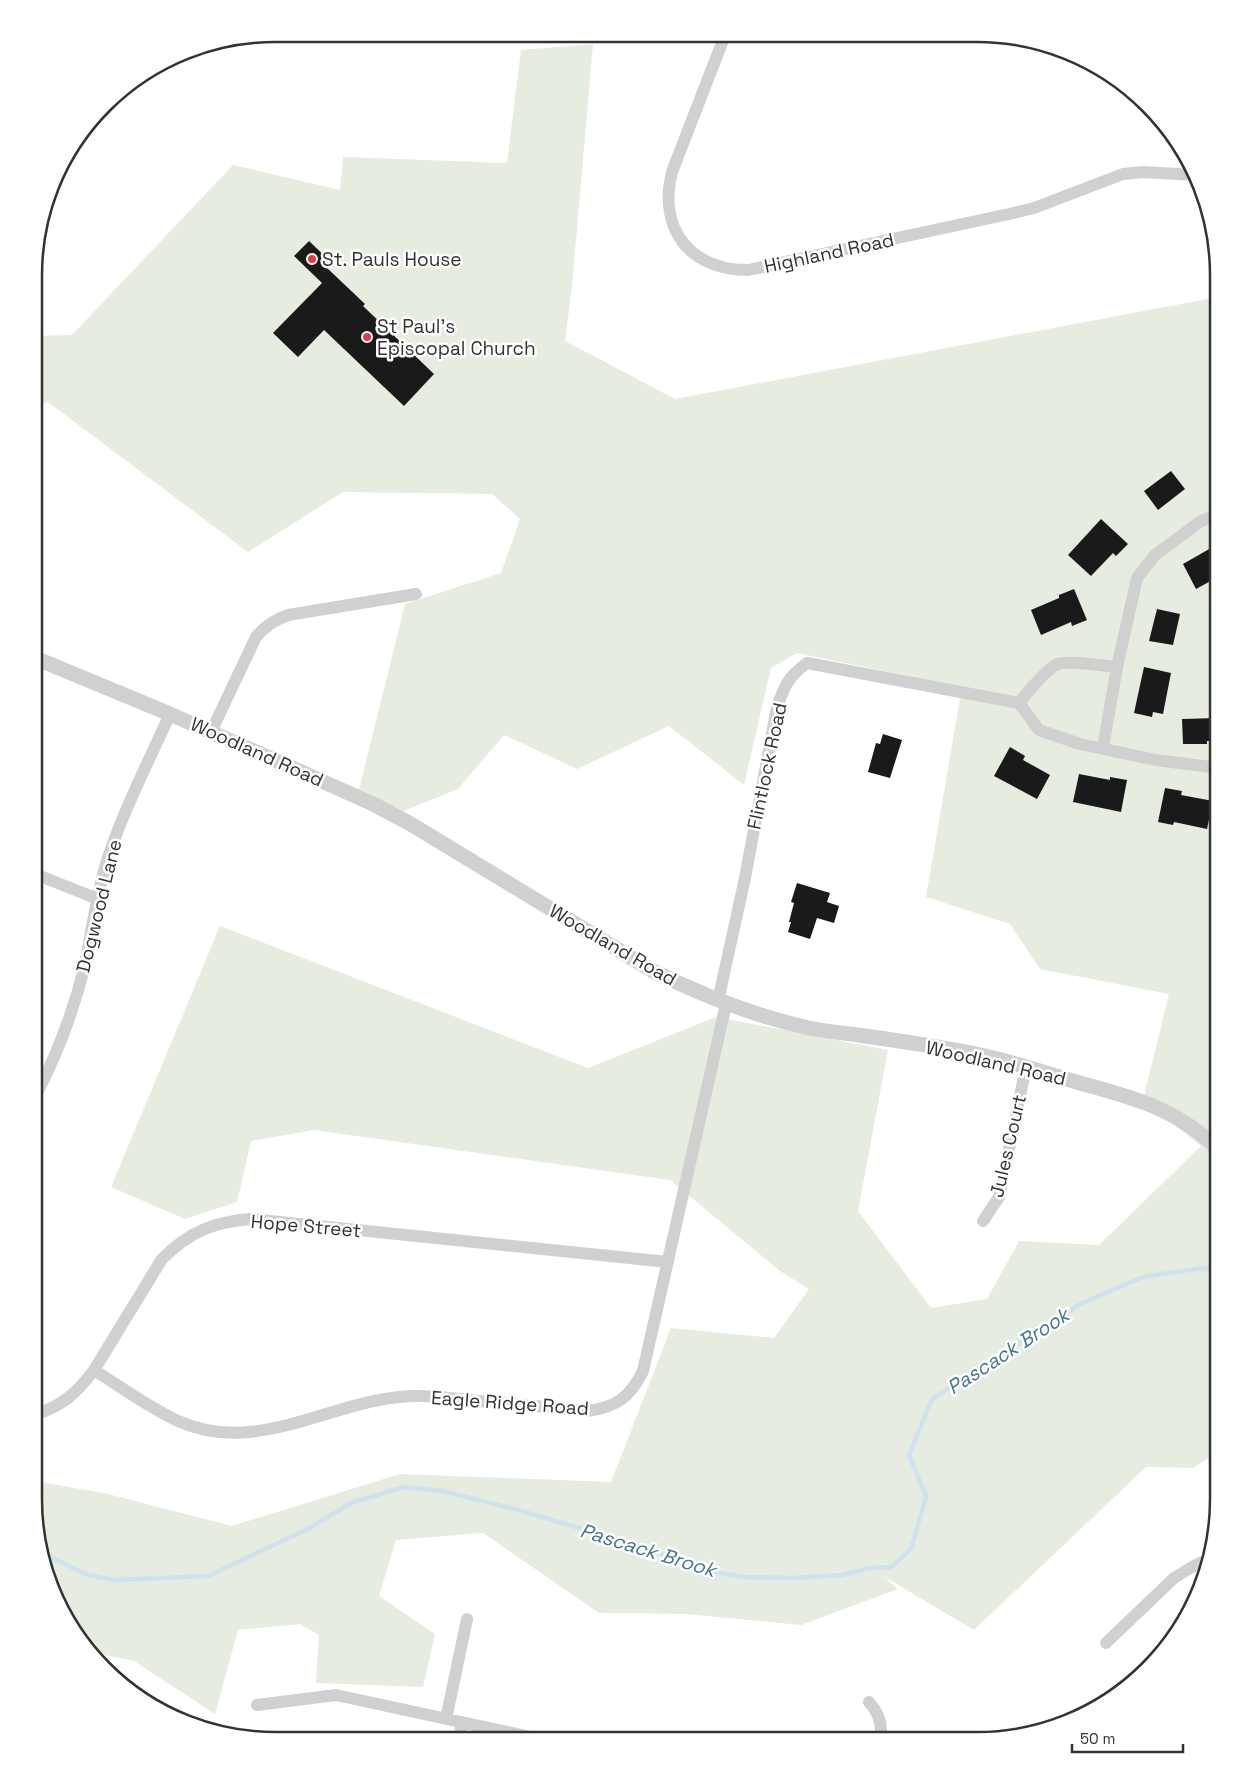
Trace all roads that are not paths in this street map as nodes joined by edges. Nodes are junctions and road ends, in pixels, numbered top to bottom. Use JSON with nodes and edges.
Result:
{"nodes":[{"id":1,"x":722,"y":42,"type":"edge"},
{"id":2,"x":1186,"y":174,"type":"edge"},
{"id":3,"x":1210,"y":518,"type":"edge"},
{"id":4,"x":416,"y":594,"type":"dead end"},
{"id":5,"x":42,"y":661,"type":"edge"},
{"id":6,"x":1117,"y":667,"type":"junction"},
{"id":7,"x":1019,"y":703,"type":"junction"},
{"id":8,"x":170,"y":714,"type":"junction"},
{"id":9,"x":211,"y":732,"type":"junction"},
{"id":10,"x":1103,"y":748,"type":"junction"},
{"id":11,"x":1210,"y":767,"type":"edge"},
{"id":12,"x":42,"y":877,"type":"edge"},
{"id":13,"x":98,"y":899,"type":"junction"},
{"id":14,"x":722,"y":1003,"type":"junction"},
{"id":15,"x":1026,"y":1067,"type":"junction"},
{"id":16,"x":42,"y":1071,"type":"edge"},
{"id":17,"x":1210,"y":1142,"type":"edge"},
{"id":18,"x":984,"y":1221,"type":"dead end"},
{"id":19,"x":668,"y":1262,"type":"junction"},
{"id":20,"x":94,"y":1370,"type":"junction"},
{"id":21,"x":42,"y":1412,"type":"edge"},
{"id":22,"x":1200,"y":1564,"type":"edge"},
{"id":23,"x":467,"y":1619,"type":"dead end"},
{"id":24,"x":1106,"y":1643,"type":"dead end"},
{"id":25,"x":869,"y":1702,"type":"dead end"},
{"id":26,"x":257,"y":1705,"type":"dead end"},
{"id":27,"x":446,"y":1718,"type":"junction"},
{"id":28,"x":462,"y":1722,"type":"junction"},
{"id":29,"x":460,"y":1732,"type":"edge"},
{"id":30,"x":508,"y":1732,"type":"edge"},
{"id":31,"x":882,"y":1732,"type":"edge"}],
"edges":[{"from":1,"to":2,"type":"street","name":"Highland Road"},
{"from":3,"to":6,"type":"street"},
{"from":4,"to":9,"type":"street"},
{"from":5,"to":8,"type":"street","name":"Woodland Road"},
{"from":6,"to":7,"type":"street"},
{"from":6,"to":10,"type":"street"},
{"from":7,"to":10,"type":"street"},
{"from":7,"to":14,"type":"street","name":"Flintlock Road"},
{"from":8,"to":9,"type":"street","name":"Woodland Road"},
{"from":8,"to":13,"type":"street","name":"Dogwood Lane"},
{"from":9,"to":14,"type":"street","name":"Woodland Road"},
{"from":10,"to":11,"type":"street"},
{"from":12,"to":13,"type":"street"},
{"from":13,"to":16,"type":"street","name":"Dogwood Lane"},
{"from":14,"to":15,"type":"street","name":"Woodland Road"},
{"from":14,"to":19,"type":"street","name":"Eagle Ridge Road"},
{"from":15,"to":17,"type":"street","name":"Woodland Road"},
{"from":15,"to":18,"type":"street","name":"Jules Court"},
{"from":19,"to":20,"type":"street","name":"Hope Street"},
{"from":19,"to":20,"type":"street","name":"Eagle Ridge Road"},
{"from":20,"to":21,"type":"street","name":"Hope Street"},
{"from":22,"to":24,"type":"street"},
{"from":23,"to":27,"type":"street"},
{"from":25,"to":31,"type":"street"},
{"from":26,"to":27,"type":"street"},
{"from":27,"to":28,"type":"street"},
{"from":28,"to":29,"type":"street"},
{"from":28,"to":30,"type":"street"}]}
